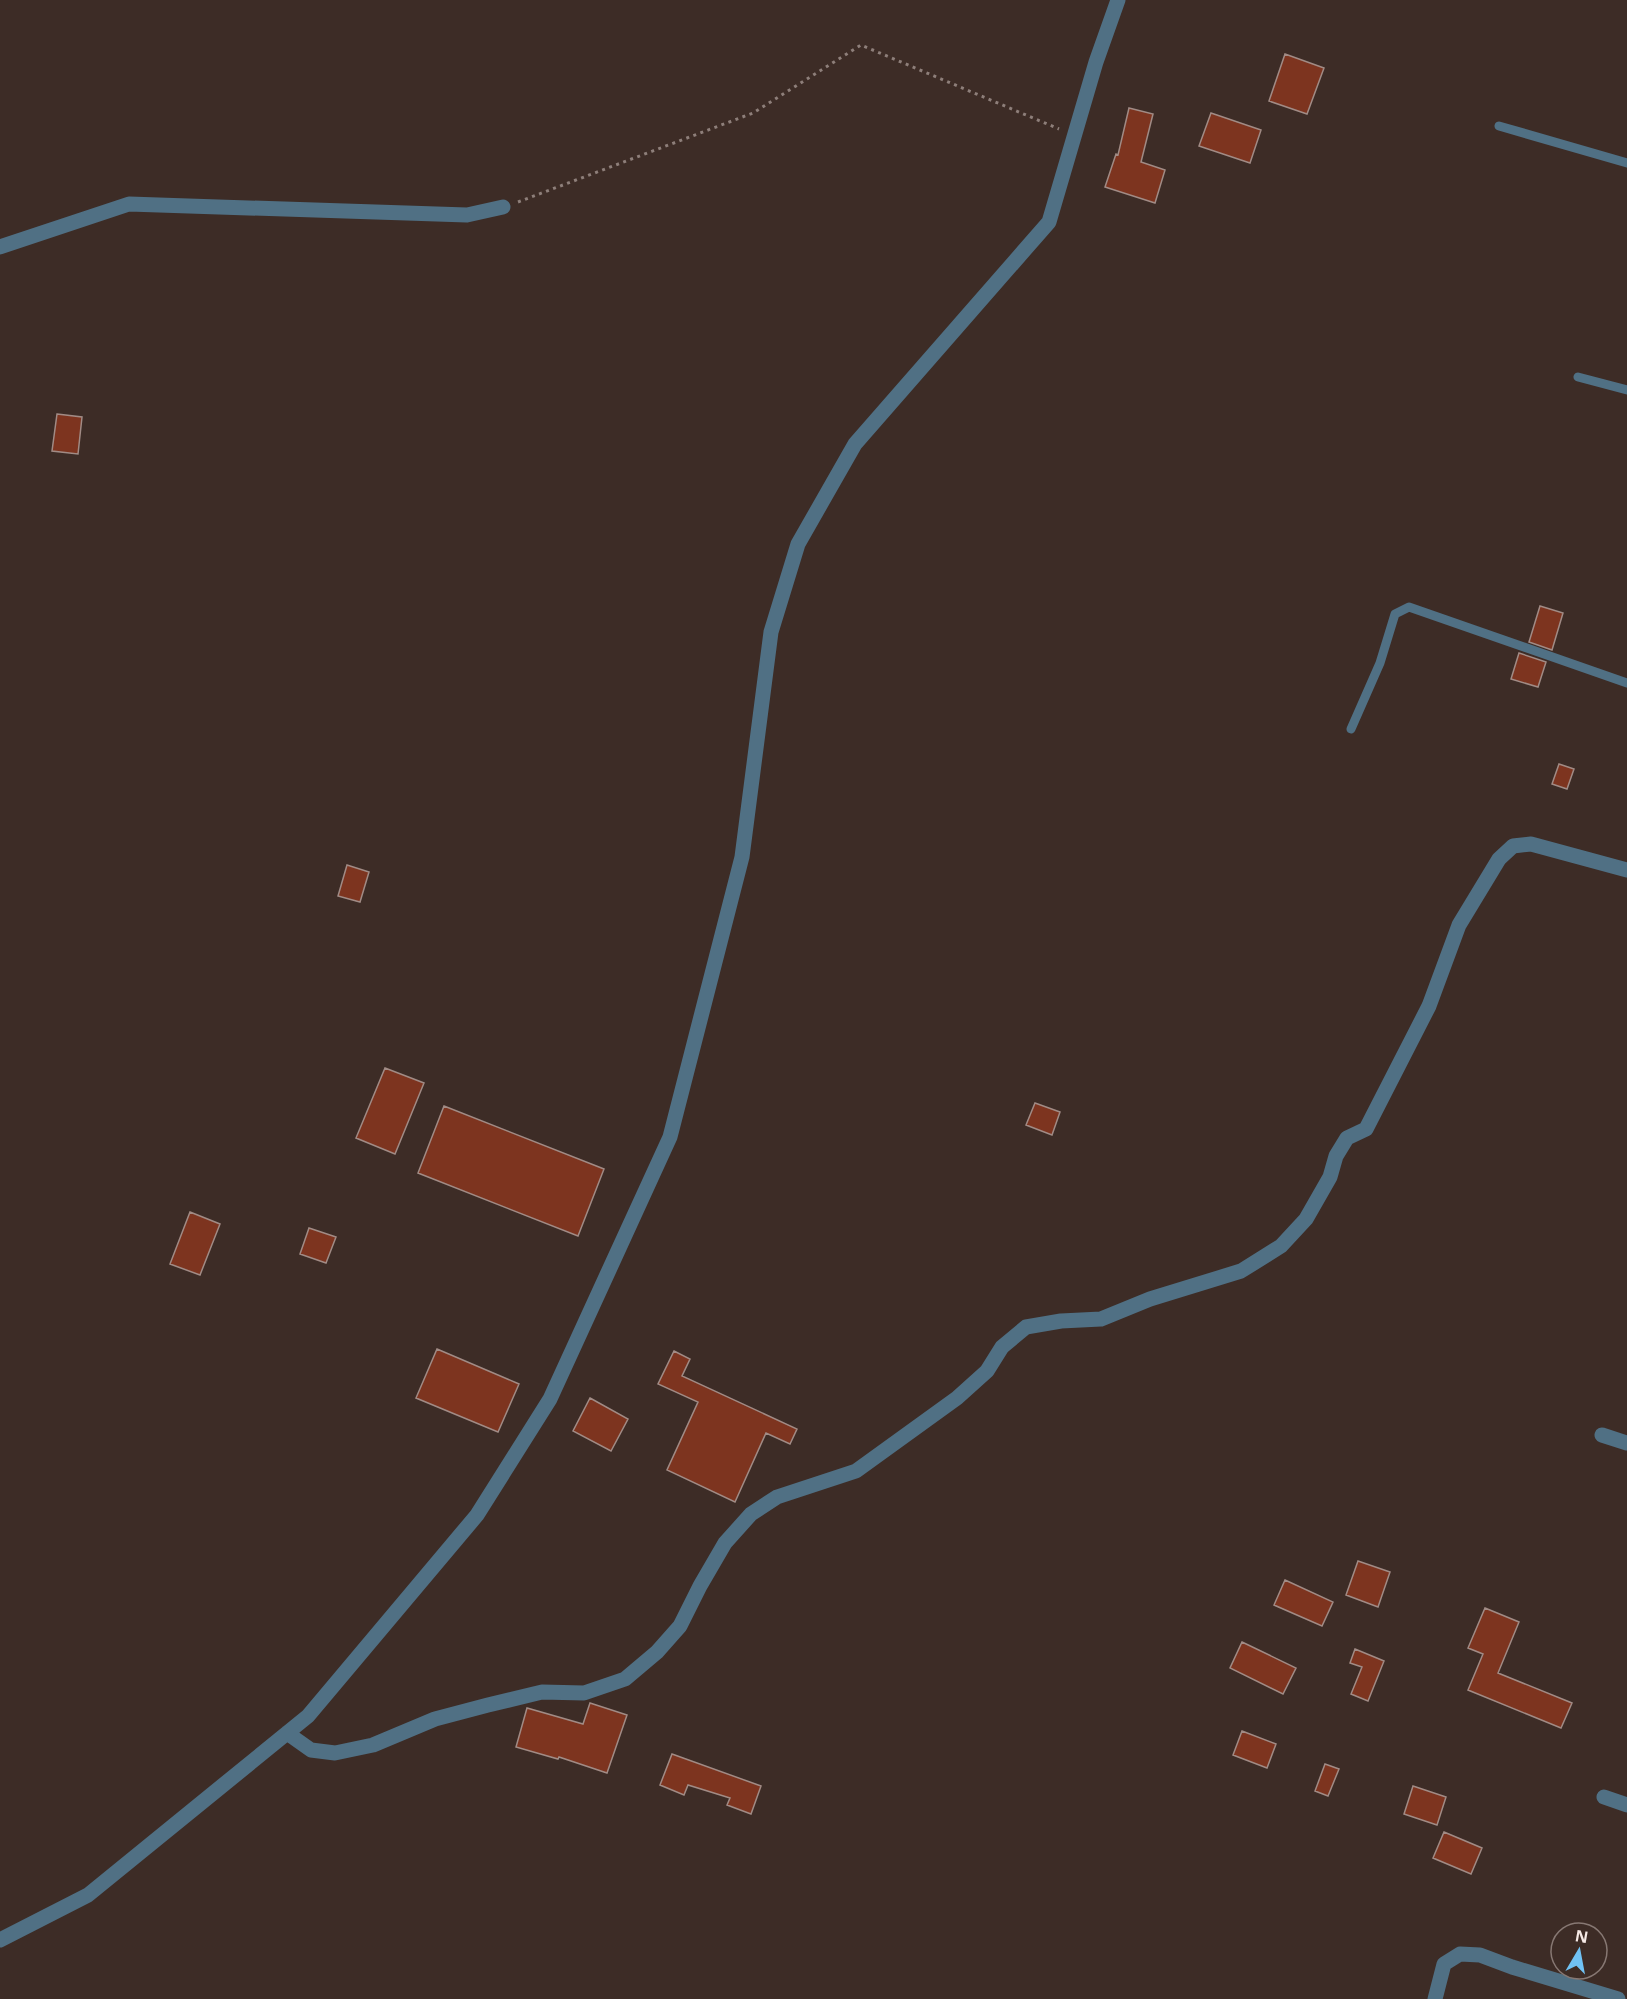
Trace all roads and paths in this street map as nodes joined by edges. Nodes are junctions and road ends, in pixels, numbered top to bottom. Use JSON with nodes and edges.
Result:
{"nodes":[{"id":1,"x":1118,"y":0,"type":"edge"},
{"id":2,"x":1499,"y":126,"type":"dead end"},
{"id":3,"x":1074,"y":135,"type":"junction"},
{"id":4,"x":1627,"y":163,"type":"edge"},
{"id":5,"x":503,"y":207,"type":"joint"},
{"id":6,"x":0,"y":247,"type":"edge"},
{"id":7,"x":1578,"y":377,"type":"dead end"},
{"id":8,"x":1627,"y":390,"type":"edge"},
{"id":9,"x":1627,"y":683,"type":"edge"},
{"id":10,"x":1351,"y":729,"type":"dead end"},
{"id":11,"x":1627,"y":870,"type":"edge"},
{"id":12,"x":1602,"y":1435,"type":"dead end"},
{"id":13,"x":1627,"y":1443,"type":"edge"},
{"id":14,"x":287,"y":1733,"type":"junction"},
{"id":15,"x":1604,"y":1797,"type":"dead end"},
{"id":16,"x":1627,"y":1805,"type":"edge"},
{"id":17,"x":0,"y":1940,"type":"edge"},
{"id":18,"x":1435,"y":1999,"type":"edge"},
{"id":19,"x":1618,"y":1999,"type":"edge"}],
"edges":[{"from":1,"to":3,"type":"street"},
{"from":2,"to":4,"type":"lane"},
{"from":3,"to":5,"type":"path"},
{"from":3,"to":14,"type":"street"},
{"from":5,"to":6,"type":"street"},
{"from":7,"to":8,"type":"lane"},
{"from":9,"to":10,"type":"lane"},
{"from":11,"to":14,"type":"street"},
{"from":12,"to":13,"type":"street"},
{"from":14,"to":17,"type":"street"},
{"from":15,"to":16,"type":"street"},
{"from":18,"to":19,"type":"street"}]}
